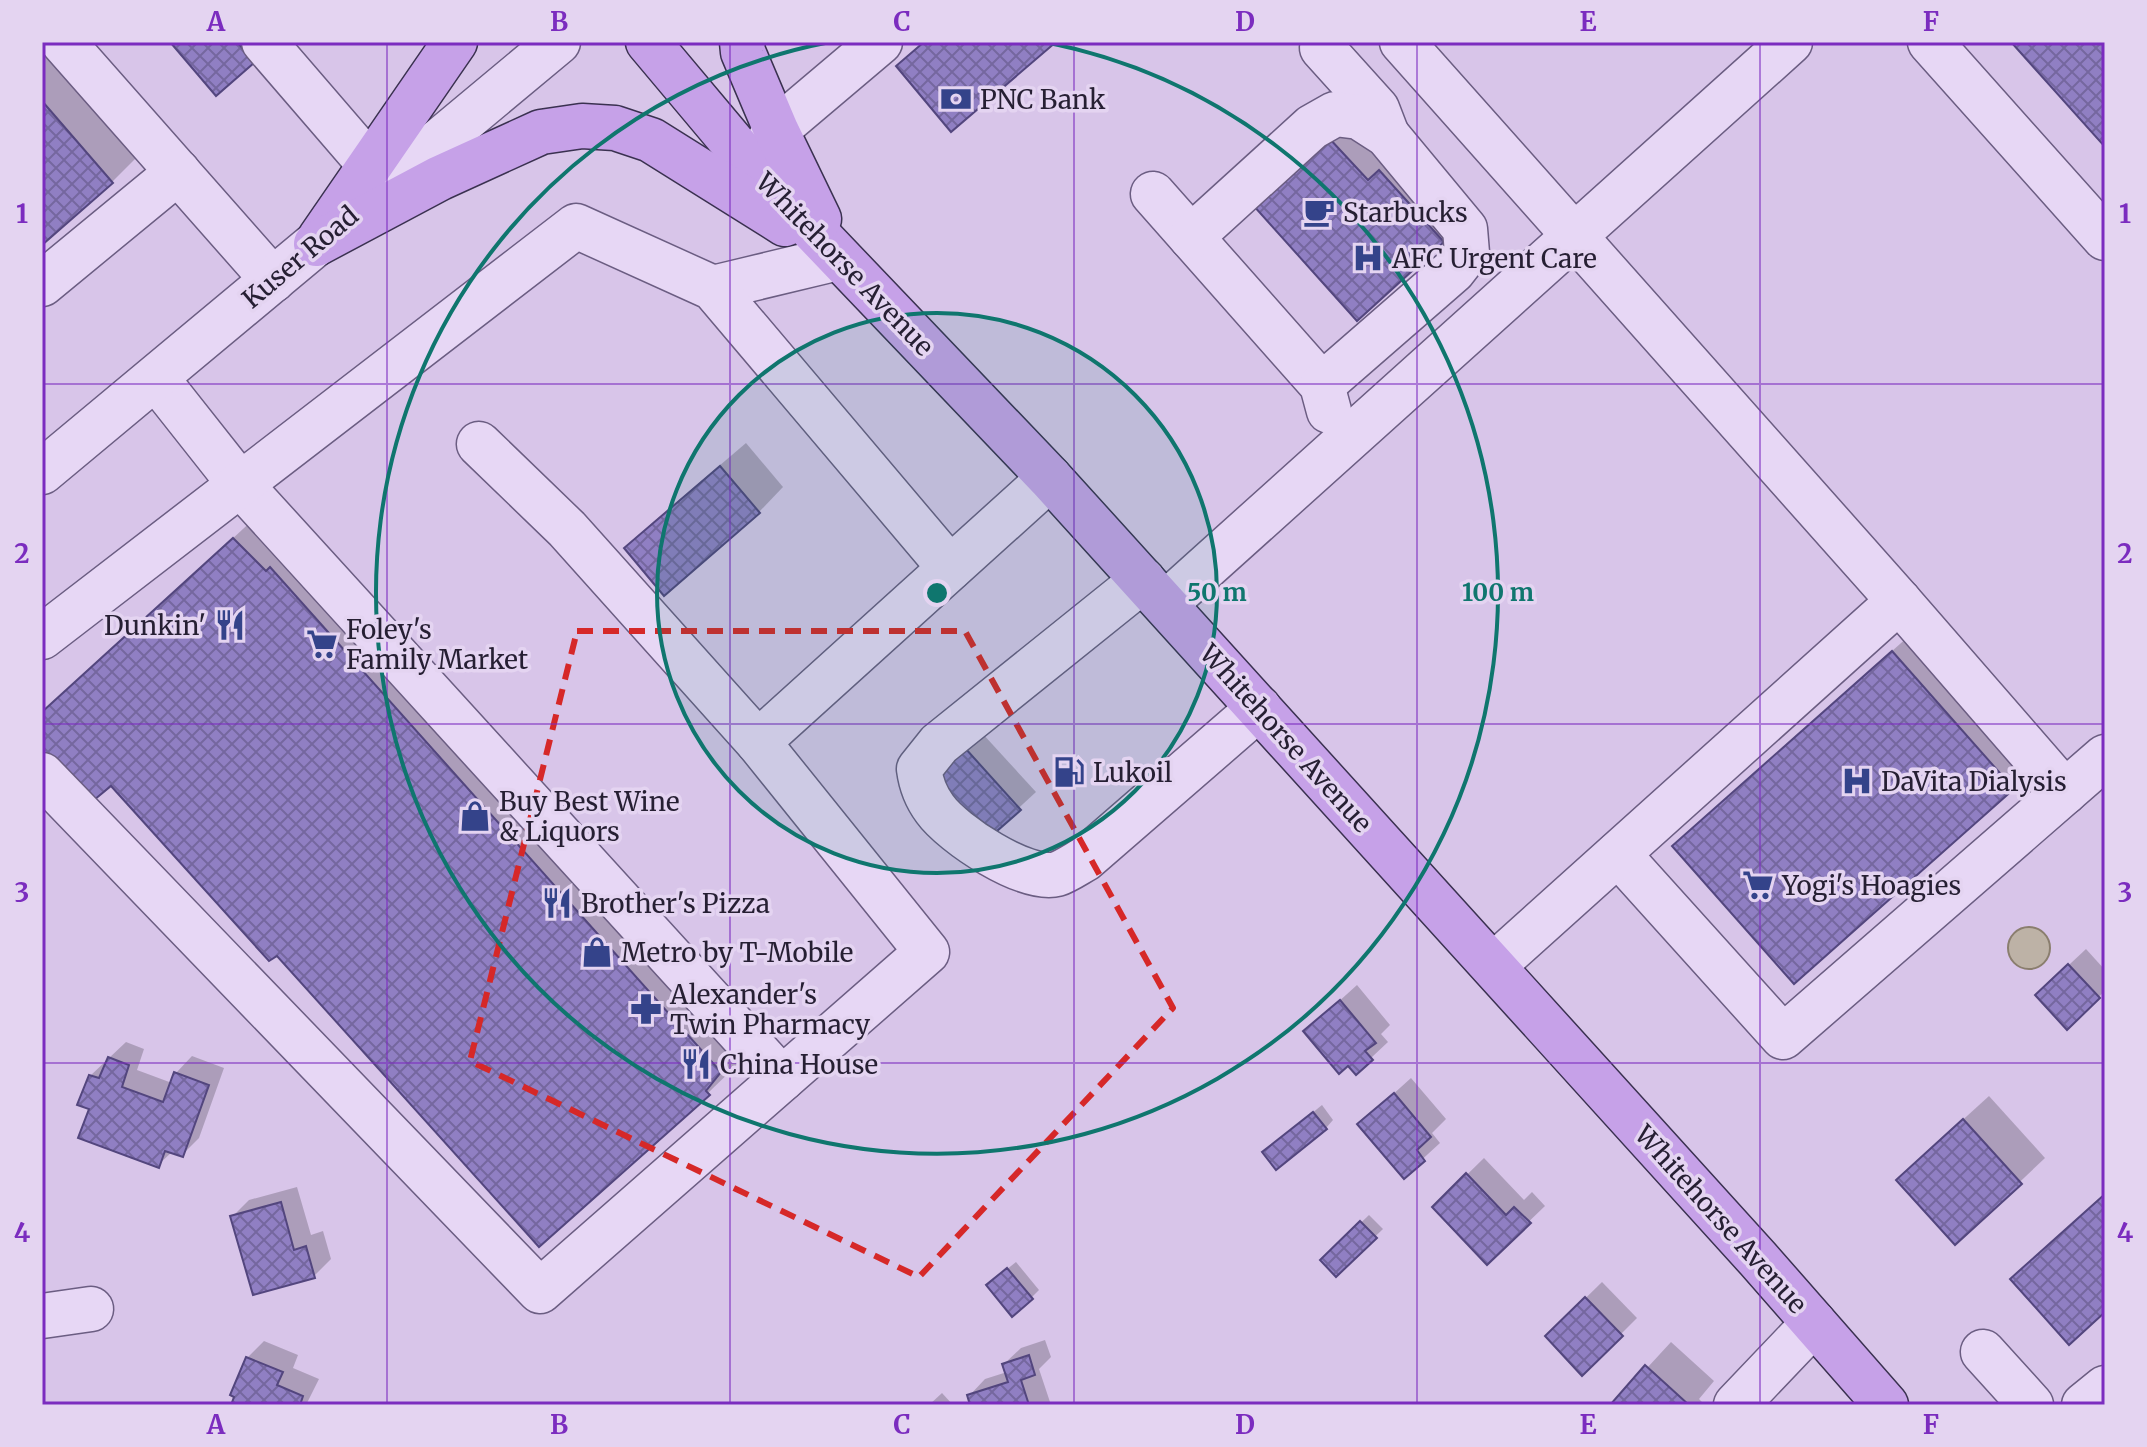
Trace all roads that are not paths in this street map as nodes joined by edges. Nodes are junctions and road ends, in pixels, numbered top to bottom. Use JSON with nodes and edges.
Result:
{"nodes":[{"id":1,"x":63,"y":42,"type":"edge"},
{"id":2,"x":264,"y":42,"type":"edge"},
{"id":3,"x":455,"y":42,"type":"edge"},
{"id":4,"x":558,"y":42,"type":"edge"},
{"id":5,"x":648,"y":42,"type":"edge"},
{"id":6,"x":742,"y":42,"type":"edge"},
{"id":7,"x":880,"y":42,"type":"edge"},
{"id":8,"x":1402,"y":42,"type":"edge"},
{"id":9,"x":1790,"y":42,"type":"edge"},
{"id":10,"x":1930,"y":42,"type":"edge"},
{"id":11,"x":1322,"y":48,"type":"dead end"},
{"id":12,"x":776,"y":130,"type":"junction"},
{"id":13,"x":1387,"y":135,"type":"junction"},
{"id":14,"x":370,"y":165,"type":"junction"},
{"id":15,"x":753,"y":167,"type":"junction"},
{"id":16,"x":178,"y":172,"type":"junction"},
{"id":17,"x":1153,"y":194,"type":"dead end"},
{"id":18,"x":1573,"y":235,"type":"junction"},
{"id":19,"x":1191,"y":237,"type":"junction"},
{"id":20,"x":2105,"y":238,"type":"edge"},
{"id":21,"x":316,"y":244,"type":"junction"},
{"id":22,"x":838,"y":258,"type":"junction"},
{"id":23,"x":273,"y":280,"type":"junction"},
{"id":24,"x":42,"y":284,"type":"edge"},
{"id":25,"x":713,"y":288,"type":"junction"},
{"id":26,"x":156,"y":378,"type":"junction"},
{"id":27,"x":1322,"y":385,"type":"junction"},
{"id":28,"x":479,"y":444,"type":"dead end"},
{"id":29,"x":1339,"y":446,"type":"junction"},
{"id":30,"x":42,"y":472,"type":"edge"},
{"id":31,"x":1050,"y":478,"type":"junction"},
{"id":32,"x":239,"y":483,"type":"junction"},
{"id":33,"x":950,"y":568,"type":"junction"},
{"id":34,"x":1154,"y":592,"type":"junction"},
{"id":35,"x":1899,"y":601,"type":"junction"},
{"id":36,"x":42,"y":637,"type":"edge"},
{"id":37,"x":1259,"y":708,"type":"junction"},
{"id":38,"x":758,"y":742,"type":"junction"},
{"id":39,"x":2105,"y":757,"type":"edge"},
{"id":40,"x":42,"y":775,"type":"edge"},
{"id":41,"x":2065,"y":792,"type":"junction"},
{"id":42,"x":1618,"y":854,"type":"junction"},
{"id":43,"x":1493,"y":966,"type":"junction"},
{"id":44,"x":782,"y":1079,"type":"junction"},
{"id":45,"x":91,"y":1309,"type":"dead end"},
{"id":46,"x":42,"y":1316,"type":"edge"},
{"id":47,"x":1814,"y":1323,"type":"junction"},
{"id":48,"x":1983,"y":1352,"type":"dead end"},
{"id":49,"x":2105,"y":1388,"type":"edge"},
{"id":50,"x":1736,"y":1405,"type":"edge"},
{"id":51,"x":1886,"y":1405,"type":"edge"},
{"id":52,"x":2031,"y":1405,"type":"edge"},
{"id":53,"x":2084,"y":1405,"type":"edge"}],
"edges":[{"from":1,"to":16,"type":"street"},
{"from":2,"to":14,"type":"street"},
{"from":3,"to":14,"type":"main road"},
{"from":4,"to":21,"type":"street","name":"Kuser Road"},
{"from":5,"to":15,"type":"main road","name":"Whitehorse Avenue"},
{"from":6,"to":12,"type":"main road"},
{"from":7,"to":12,"type":"street"},
{"from":8,"to":18,"type":"street"},
{"from":9,"to":18,"type":"street"},
{"from":10,"to":20,"type":"street"},
{"from":11,"to":13,"type":"street"},
{"from":12,"to":15,"type":"street"},
{"from":12,"to":22,"type":"main road"},
{"from":13,"to":19,"type":"street"},
{"from":13,"to":27,"type":"street"},
{"from":14,"to":21,"type":"main road"},
{"from":15,"to":22,"type":"main road","name":"Whitehorse Avenue"},
{"from":16,"to":23,"type":"street"},
{"from":16,"to":24,"type":"street"},
{"from":17,"to":19,"type":"street"},
{"from":18,"to":29,"type":"street"},
{"from":18,"to":35,"type":"street"},
{"from":19,"to":27,"type":"street"},
{"from":21,"to":22,"type":"main road"},
{"from":21,"to":23,"type":"street","name":"Kuser Road"},
{"from":22,"to":25,"type":"street"},
{"from":22,"to":31,"type":"main road","name":"Whitehorse Avenue"},
{"from":23,"to":26,"type":"street","name":"Kuser Road"},
{"from":25,"to":32,"type":"street"},
{"from":25,"to":33,"type":"street"},
{"from":26,"to":30,"type":"street","name":"Kuser Road"},
{"from":26,"to":32,"type":"street"},
{"from":27,"to":29,"type":"street"},
{"from":28,"to":38,"type":"street"},
{"from":29,"to":34,"type":"street"},
{"from":31,"to":33,"type":"street"},
{"from":31,"to":34,"type":"main road","name":"Whitehorse Avenue"},
{"from":32,"to":36,"type":"street"},
{"from":32,"to":44,"type":"street"},
{"from":33,"to":38,"type":"street"},
{"from":34,"to":37,"type":"main road","name":"Whitehorse Avenue"},
{"from":34,"to":37,"type":"street"},
{"from":35,"to":41,"type":"street"},
{"from":35,"to":42,"type":"street"},
{"from":37,"to":43,"type":"main road","name":"Whitehorse Avenue"},
{"from":38,"to":44,"type":"street"},
{"from":39,"to":41,"type":"street"},
{"from":40,"to":44,"type":"street"},
{"from":41,"to":42,"type":"street"},
{"from":42,"to":43,"type":"street"},
{"from":43,"to":47,"type":"main road","name":"Whitehorse Avenue"},
{"from":45,"to":46,"type":"street"},
{"from":47,"to":50,"type":"street"},
{"from":47,"to":51,"type":"main road","name":"Whitehorse Avenue"},
{"from":48,"to":52,"type":"street"},
{"from":49,"to":53,"type":"street"}]}
